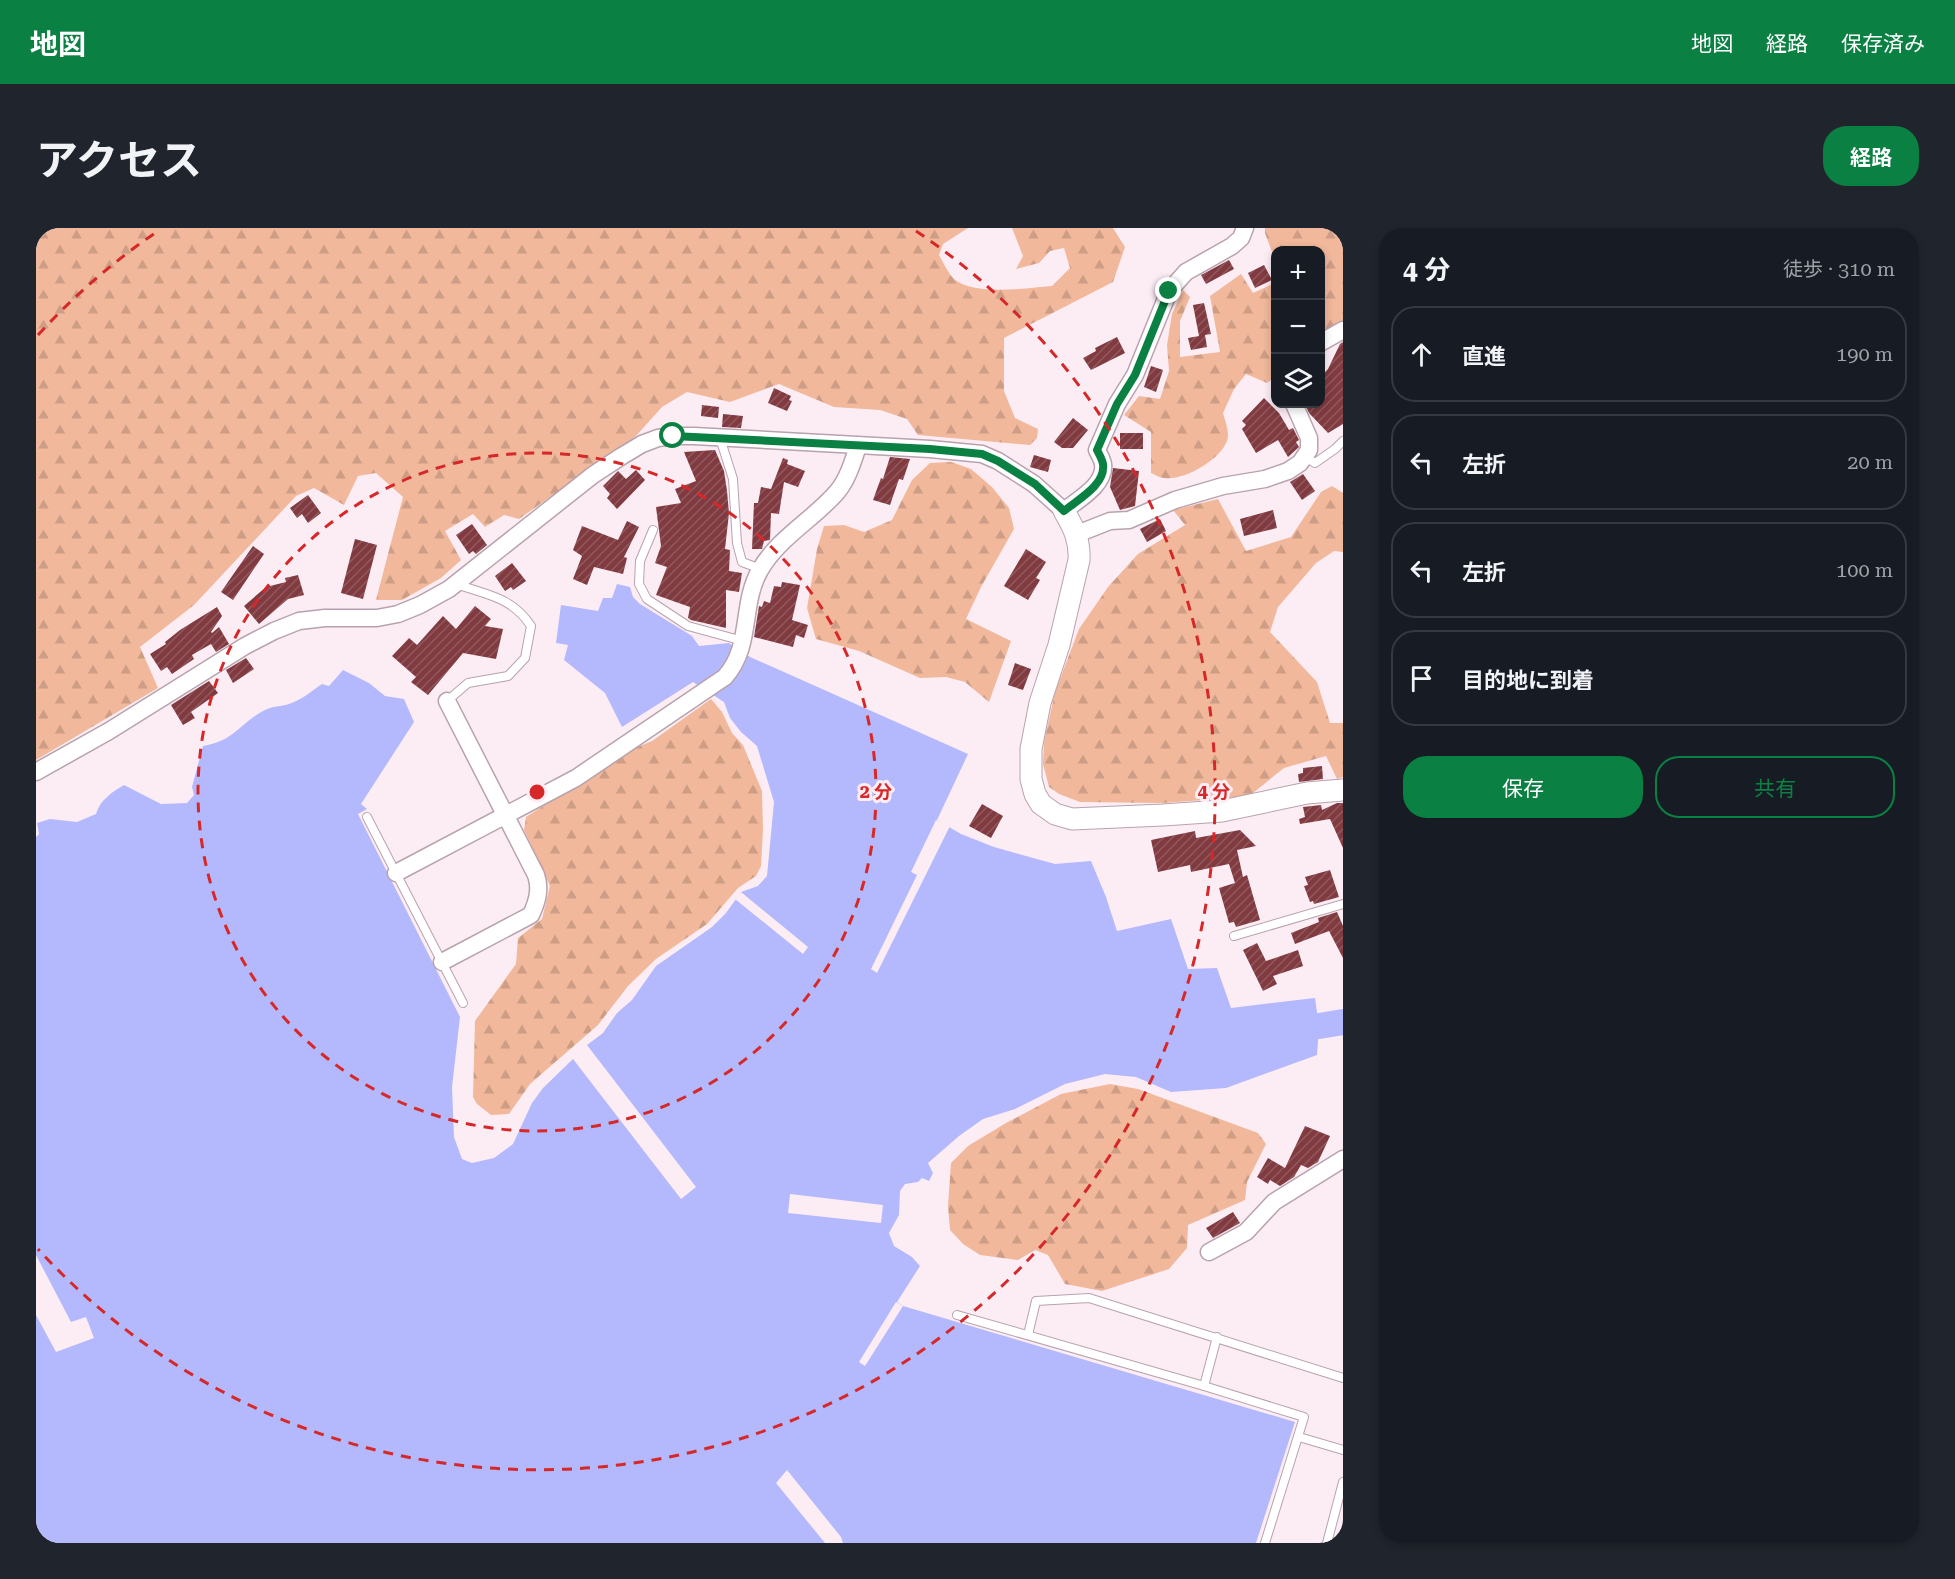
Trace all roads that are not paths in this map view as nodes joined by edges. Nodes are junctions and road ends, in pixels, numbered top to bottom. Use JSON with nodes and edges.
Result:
{"nodes":[{"id":1,"x":1245,"y":228,"type":"edge"},
{"id":2,"x":1343,"y":330,"type":"edge"},
{"id":3,"x":1325,"y":340,"type":"edge"},
{"id":4,"x":1296,"y":408,"type":"edge"},
{"id":5,"x":720,"y":438,"type":"junction"},
{"id":6,"x":1343,"y":441,"type":"edge"},
{"id":7,"x":858,"y":446,"type":"junction"},
{"id":8,"x":1305,"y":457,"type":"junction"},
{"id":9,"x":1064,"y":511,"type":"junction"},
{"id":10,"x":653,"y":530,"type":"dead end"},
{"id":11,"x":1077,"y":534,"type":"junction"},
{"id":12,"x":761,"y":569,"type":"junction"},
{"id":13,"x":455,"y":584,"type":"junction"},
{"id":14,"x":743,"y":644,"type":"junction"},
{"id":15,"x":447,"y":701,"type":"joint"},
{"id":16,"x":36,"y":772,"type":"edge"},
{"id":17,"x":1343,"y":790,"type":"edge"},
{"id":18,"x":505,"y":817,"type":"junction"},
{"id":19,"x":367,"y":818,"type":"dead end"},
{"id":20,"x":396,"y":873,"type":"junction"},
{"id":21,"x":1343,"y":904,"type":"edge"},
{"id":22,"x":1234,"y":936,"type":"dead end"},
{"id":23,"x":442,"y":962,"type":"junction"},
{"id":24,"x":463,"y":1003,"type":"dead end"},
{"id":25,"x":1343,"y":1159,"type":"edge"},
{"id":26,"x":1209,"y":1252,"type":"dead end"},
{"id":27,"x":957,"y":1315,"type":"dead end"},
{"id":28,"x":1028,"y":1335,"type":"junction"},
{"id":29,"x":1217,"y":1337,"type":"junction"},
{"id":30,"x":1343,"y":1378,"type":"edge"},
{"id":31,"x":1204,"y":1386,"type":"junction"},
{"id":32,"x":1299,"y":1437,"type":"junction"},
{"id":33,"x":1343,"y":1450,"type":"edge"},
{"id":34,"x":1343,"y":1482,"type":"edge"},
{"id":35,"x":1265,"y":1543,"type":"edge"},
{"id":36,"x":1327,"y":1543,"type":"edge"}],
"edges":[{"from":1,"to":9,"type":"street"},
{"from":2,"to":3,"type":"street"},
{"from":4,"to":8,"type":"street"},
{"from":5,"to":7,"type":"street"},
{"from":5,"to":12,"type":"lane"},
{"from":5,"to":13,"type":"street"},
{"from":6,"to":8,"type":"lane"},
{"from":7,"to":9,"type":"street"},
{"from":7,"to":12,"type":"street"},
{"from":8,"to":11,"type":"street"},
{"from":9,"to":11,"type":"street"},
{"from":10,"to":14,"type":"lane"},
{"from":11,"to":17,"type":"street"},
{"from":12,"to":14,"type":"street"},
{"from":13,"to":15,"type":"lane"},
{"from":13,"to":16,"type":"street"},
{"from":14,"to":18,"type":"street"},
{"from":15,"to":18,"type":"street"},
{"from":18,"to":20,"type":"street"},
{"from":18,"to":23,"type":"street"},
{"from":19,"to":20,"type":"lane"},
{"from":20,"to":23,"type":"lane"},
{"from":21,"to":22,"type":"lane"},
{"from":23,"to":24,"type":"lane"},
{"from":25,"to":26,"type":"street"},
{"from":27,"to":28,"type":"lane"},
{"from":28,"to":29,"type":"lane"},
{"from":28,"to":31,"type":"lane"},
{"from":29,"to":30,"type":"lane"},
{"from":29,"to":31,"type":"lane"},
{"from":31,"to":32,"type":"lane"},
{"from":32,"to":33,"type":"lane"},
{"from":32,"to":35,"type":"lane"},
{"from":34,"to":36,"type":"lane"}]}
